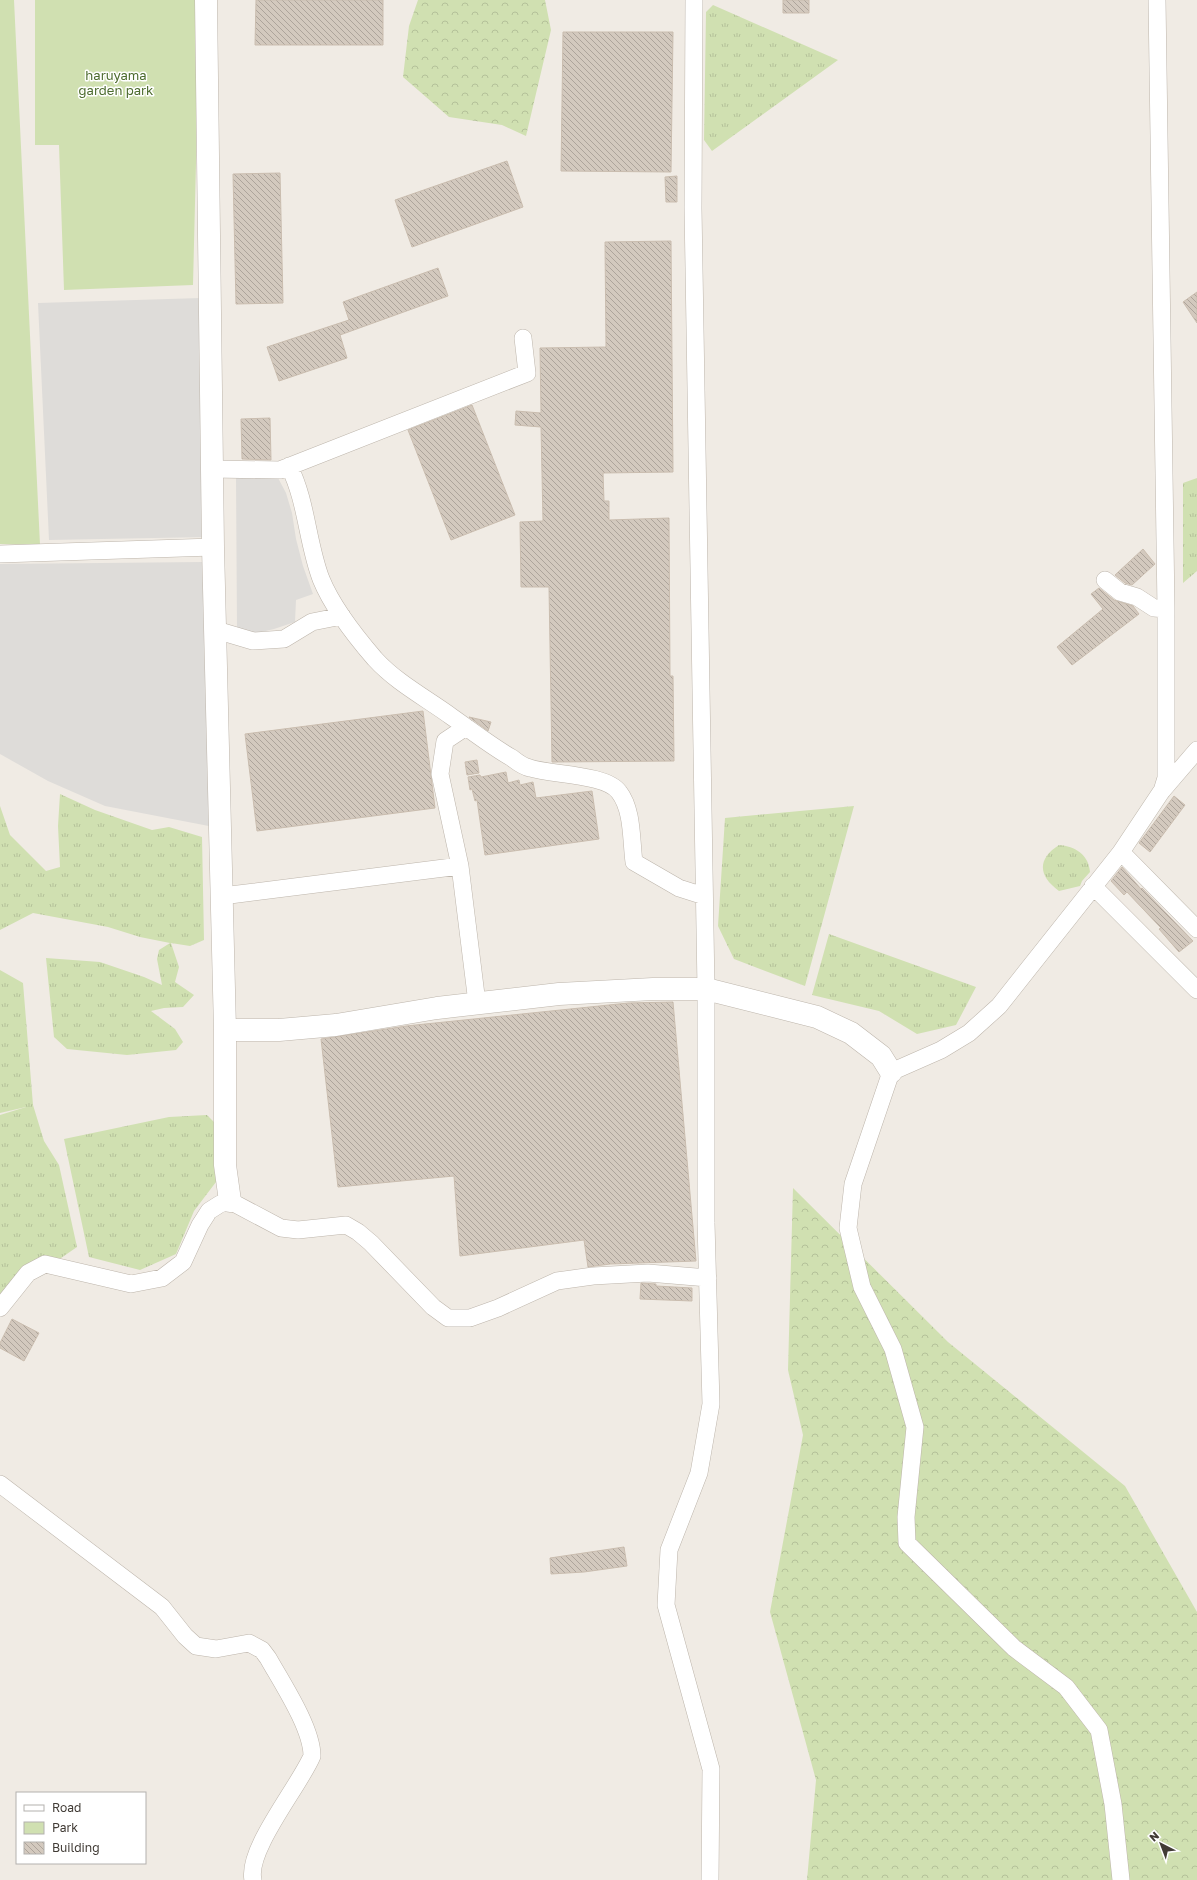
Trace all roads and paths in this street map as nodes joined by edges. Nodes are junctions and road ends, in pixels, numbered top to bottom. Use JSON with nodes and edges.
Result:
{"nodes":[{"id":1,"x":206,"y":0,"type":"edge"},
{"id":2,"x":694,"y":0,"type":"edge"},
{"id":3,"x":1157,"y":0,"type":"edge"},
{"id":4,"x":523,"y":338,"type":"dead end"},
{"id":5,"x":289,"y":466,"type":"junction"},
{"id":6,"x":212,"y":470,"type":"junction"},
{"id":7,"x":213,"y":547,"type":"junction"},
{"id":8,"x":0,"y":554,"type":"edge"},
{"id":9,"x":1105,"y":580,"type":"dead end"},
{"id":10,"x":1166,"y":609,"type":"junction"},
{"id":11,"x":342,"y":616,"type":"junction"},
{"id":12,"x":216,"y":630,"type":"junction"},
{"id":13,"x":466,"y":728,"type":"junction"},
{"id":14,"x":1197,"y":750,"type":"edge"},
{"id":15,"x":1161,"y":792,"type":"junction"},
{"id":16,"x":1121,"y":852,"type":"junction"},
{"id":17,"x":460,"y":866,"type":"junction"},
{"id":18,"x":1093,"y":886,"type":"junction"},
{"id":19,"x":222,"y":896,"type":"junction"},
{"id":20,"x":704,"y":896,"type":"junction"},
{"id":21,"x":1197,"y":929,"type":"edge"},
{"id":22,"x":1196,"y":988,"type":"edge"},
{"id":23,"x":706,"y":989,"type":"junction"},
{"id":24,"x":477,"y":1004,"type":"junction"},
{"id":25,"x":225,"y":1030,"type":"junction"},
{"id":26,"x":891,"y":1072,"type":"junction"},
{"id":27,"x":230,"y":1201,"type":"junction"},
{"id":28,"x":708,"y":1278,"type":"junction"},
{"id":29,"x":0,"y":1308,"type":"edge"},
{"id":30,"x":0,"y":1484,"type":"edge"},
{"id":31,"x":253,"y":1880,"type":"edge"},
{"id":32,"x":710,"y":1880,"type":"edge"},
{"id":33,"x":1121,"y":1880,"type":"edge"}],
"edges":[{"from":1,"to":6,"type":"street"},
{"from":2,"to":20,"type":"street"},
{"from":3,"to":10,"type":"street"},
{"from":4,"to":5,"type":"street"},
{"from":5,"to":6,"type":"street"},
{"from":5,"to":11,"type":"street"},
{"from":6,"to":7,"type":"street"},
{"from":7,"to":8,"type":"street"},
{"from":7,"to":12,"type":"street"},
{"from":9,"to":10,"type":"street"},
{"from":10,"to":15,"type":"street"},
{"from":11,"to":12,"type":"street"},
{"from":11,"to":13,"type":"street"},
{"from":12,"to":19,"type":"street"},
{"from":13,"to":17,"type":"street"},
{"from":13,"to":20,"type":"street"},
{"from":14,"to":15,"type":"street"},
{"from":15,"to":16,"type":"street"},
{"from":16,"to":18,"type":"street"},
{"from":16,"to":21,"type":"street"},
{"from":17,"to":19,"type":"street"},
{"from":17,"to":24,"type":"street"},
{"from":18,"to":22,"type":"street"},
{"from":18,"to":26,"type":"street"},
{"from":19,"to":25,"type":"street"},
{"from":20,"to":23,"type":"street"},
{"from":23,"to":24,"type":"street"},
{"from":23,"to":26,"type":"street"},
{"from":23,"to":28,"type":"street"},
{"from":24,"to":25,"type":"street"},
{"from":25,"to":27,"type":"street"},
{"from":26,"to":33,"type":"street"},
{"from":27,"to":28,"type":"street"},
{"from":27,"to":29,"type":"street"},
{"from":28,"to":32,"type":"street"},
{"from":30,"to":31,"type":"street"}]}
